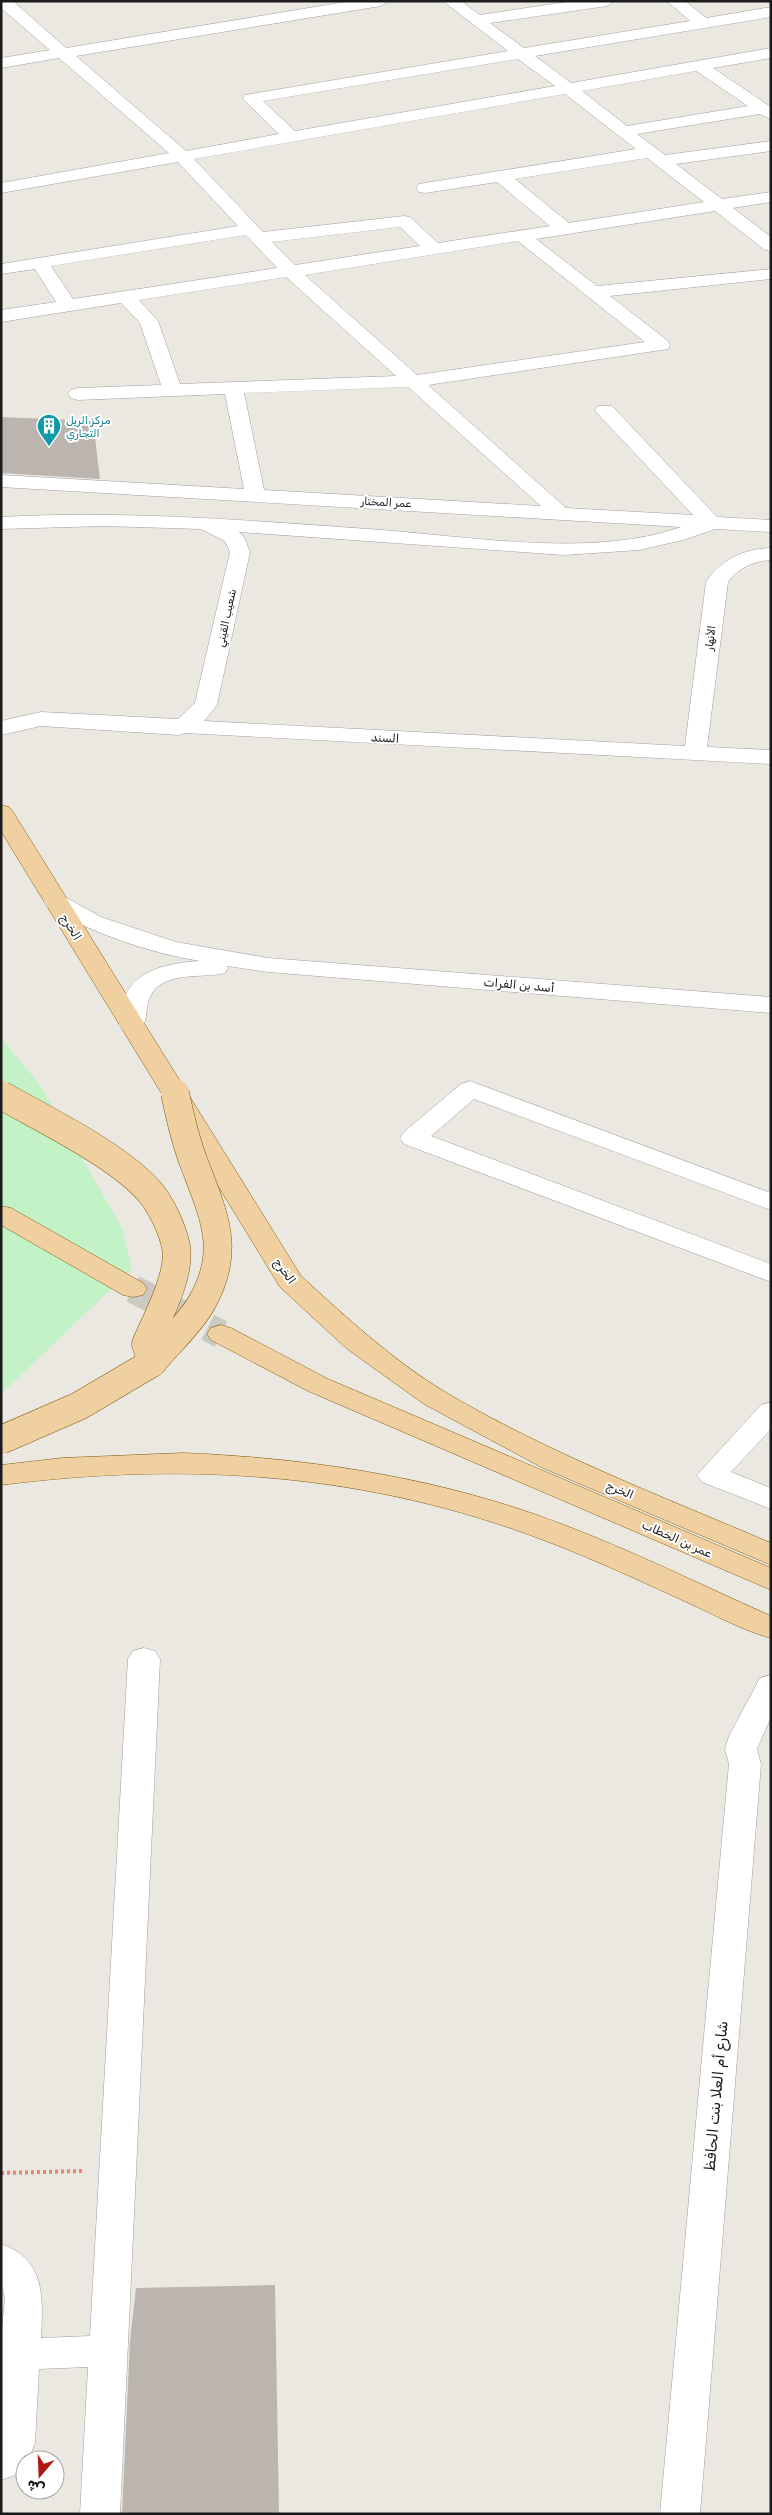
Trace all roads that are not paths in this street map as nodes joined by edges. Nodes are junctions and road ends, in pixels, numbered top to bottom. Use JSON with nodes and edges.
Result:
{"nodes":[{"id":1,"x":30,"y":1,"type":"edge"},
{"id":2,"x":381,"y":1,"type":"edge"},
{"id":3,"x":451,"y":1,"type":"edge"},
{"id":4,"x":607,"y":1,"type":"edge"},
{"id":5,"x":675,"y":1,"type":"edge"},
{"id":6,"x":5,"y":3,"type":"edge"},
{"id":7,"x":771,"y":12,"type":"edge"},
{"id":8,"x":477,"y":20,"type":"junction"},
{"id":9,"x":702,"y":23,"type":"junction"},
{"id":10,"x":520,"y":52,"type":"junction"},
{"id":11,"x":60,"y":53,"type":"junction"},
{"id":12,"x":770,"y":54,"type":"edge"},
{"id":13,"x":1,"y":63,"type":"edge"},
{"id":14,"x":699,"y":66,"type":"junction"},
{"id":15,"x":569,"y":88,"type":"junction"},
{"id":16,"x":767,"y":112,"type":"edge"},
{"id":17,"x":624,"y":132,"type":"junction"},
{"id":18,"x":291,"y":138,"type":"junction"},
{"id":19,"x":771,"y":146,"type":"edge"},
{"id":20,"x":656,"y":156,"type":"junction"},
{"id":21,"x":182,"y":157,"type":"junction"},
{"id":22,"x":501,"y":176,"type":"junction"},
{"id":23,"x":1,"y":188,"type":"edge"},
{"id":24,"x":425,"y":188,"type":"dead end"},
{"id":25,"x":771,"y":197,"type":"edge"},
{"id":26,"x":719,"y":205,"type":"junction"},
{"id":27,"x":565,"y":229,"type":"junction"},
{"id":28,"x":255,"y":233,"type":"junction"},
{"id":29,"x":522,"y":236,"type":"junction"},
{"id":30,"x":771,"y":246,"type":"edge"},
{"id":31,"x":434,"y":249,"type":"junction"},
{"id":32,"x":40,"y":263,"type":"junction"},
{"id":33,"x":1,"y":269,"type":"edge"},
{"id":34,"x":291,"y":272,"type":"junction"},
{"id":35,"x":771,"y":274,"type":"edge"},
{"id":36,"x":593,"y":292,"type":"junction"},
{"id":37,"x":126,"y":297,"type":"junction"},
{"id":38,"x":68,"y":306,"type":"junction"},
{"id":39,"x":1,"y":316,"type":"edge"},
{"id":40,"x":413,"y":381,"type":"junction"},
{"id":41,"x":233,"y":388,"type":"junction"},
{"id":42,"x":173,"y":391,"type":"junction"},
{"id":43,"x":78,"y":394,"type":"dead end"},
{"id":44,"x":605,"y":410,"type":"dead end"},
{"id":45,"x":1,"y":481,"type":"edge"},
{"id":46,"x":255,"y":495,"type":"junction"},
{"id":47,"x":559,"y":512,"type":"junction"},
{"id":48,"x":1,"y":522,"type":"edge"},
{"id":49,"x":712,"y":523,"type":"junction"},
{"id":50,"x":194,"y":524,"type":"junction"},
{"id":51,"x":771,"y":526,"type":"edge"},
{"id":52,"x":769,"y":554,"type":"edge"},
{"id":53,"x":1,"y":728,"type":"edge"},
{"id":54,"x":179,"y":728,"type":"junction"},
{"id":55,"x":695,"y":753,"type":"junction"},
{"id":56,"x":771,"y":757,"type":"edge"},
{"id":57,"x":1,"y":812,"type":"edge"},
{"id":58,"x":56,"y":902,"type":"junction"},
{"id":59,"x":268,"y":964,"type":"junction"},
{"id":60,"x":771,"y":1006,"type":"edge"},
{"id":61,"x":132,"y":1025,"type":"junction"},
{"id":62,"x":174,"y":1093,"type":"junction"},
{"id":63,"x":1,"y":1096,"type":"edge"},
{"id":64,"x":771,"y":1202,"type":"edge"},
{"id":65,"x":1,"y":1214,"type":"edge"},
{"id":66,"x":771,"y":1274,"type":"edge"},
{"id":67,"x":132,"y":1289,"type":"tunnel mouth"},
{"id":68,"x":221,"y":1334,"type":"tunnel mouth"},
{"id":69,"x":152,"y":1363,"type":"junction"},
{"id":70,"x":771,"y":1411,"type":"edge"},
{"id":71,"x":1,"y":1440,"type":"edge"},
{"id":72,"x":1,"y":1475,"type":"edge"},
{"id":73,"x":771,"y":1499,"type":"edge"},
{"id":74,"x":771,"y":1556,"type":"edge"},
{"id":75,"x":771,"y":1580,"type":"edge"},
{"id":76,"x":771,"y":1628,"type":"edge"},
{"id":77,"x":144,"y":1659,"type":"dead end"},
{"id":78,"x":771,"y":1686,"type":"edge"},
{"id":79,"x":1,"y":2259,"type":"edge"},
{"id":80,"x":108,"y":2351,"type":"junction"},
{"id":81,"x":12,"y":2354,"type":"edge"},
{"id":82,"x":1,"y":2463,"type":"edge"},
{"id":83,"x":100,"y":2514,"type":"edge"},
{"id":84,"x":680,"y":2514,"type":"edge"}],
"edges":[{"from":1,"to":6,"type":"street"},
{"from":2,"to":11,"type":"street"},
{"from":3,"to":8,"type":"street"},
{"from":4,"to":8,"type":"street"},
{"from":5,"to":9,"type":"street"},
{"from":6,"to":11,"type":"street"},
{"from":7,"to":9,"type":"street"},
{"from":8,"to":10,"type":"street"},
{"from":9,"to":10,"type":"street"},
{"from":10,"to":15,"type":"street"},
{"from":10,"to":18,"type":"street"},
{"from":11,"to":13,"type":"street"},
{"from":11,"to":21,"type":"street"},
{"from":12,"to":14,"type":"street"},
{"from":14,"to":15,"type":"street"},
{"from":14,"to":16,"type":"street"},
{"from":15,"to":17,"type":"street"},
{"from":15,"to":18,"type":"street"},
{"from":16,"to":17,"type":"street"},
{"from":17,"to":20,"type":"street"},
{"from":18,"to":21,"type":"street"},
{"from":19,"to":20,"type":"street"},
{"from":20,"to":22,"type":"street"},
{"from":20,"to":26,"type":"street"},
{"from":21,"to":23,"type":"street"},
{"from":21,"to":28,"type":"street"},
{"from":22,"to":24,"type":"street"},
{"from":22,"to":27,"type":"street"},
{"from":25,"to":26,"type":"street"},
{"from":26,"to":27,"type":"street"},
{"from":26,"to":30,"type":"street"},
{"from":27,"to":29,"type":"street"},
{"from":28,"to":31,"type":"street"},
{"from":28,"to":32,"type":"street"},
{"from":28,"to":34,"type":"street"},
{"from":29,"to":31,"type":"street"},
{"from":29,"to":36,"type":"street"},
{"from":31,"to":34,"type":"street"},
{"from":32,"to":33,"type":"street"},
{"from":32,"to":38,"type":"street"},
{"from":34,"to":37,"type":"street"},
{"from":34,"to":40,"type":"street"},
{"from":35,"to":36,"type":"street"},
{"from":36,"to":40,"type":"street"},
{"from":37,"to":38,"type":"street"},
{"from":37,"to":42,"type":"street"},
{"from":38,"to":39,"type":"street"},
{"from":40,"to":41,"type":"street"},
{"from":40,"to":47,"type":"street"},
{"from":41,"to":42,"type":"street"},
{"from":41,"to":46,"type":"street"},
{"from":42,"to":43,"type":"street"},
{"from":44,"to":49,"type":"street"},
{"from":45,"to":46,"type":"street","name":"عمر المختار"},
{"from":46,"to":47,"type":"street","name":"عمر المختار"},
{"from":47,"to":49,"type":"street","name":"عمر المختار"},
{"from":48,"to":50,"type":"street"},
{"from":49,"to":50,"type":"street"},
{"from":49,"to":51,"type":"street","name":"عمر المختار"},
{"from":50,"to":54,"type":"street","name":"شعيب القيني"},
{"from":52,"to":55,"type":"street","name":"الأنهار"},
{"from":53,"to":54,"type":"street","name":"السند"},
{"from":54,"to":55,"type":"street","name":"السند"},
{"from":55,"to":56,"type":"street","name":"السند"},
{"from":57,"to":58,"type":"main road","name":"الخرج"},
{"from":58,"to":59,"type":"street","name":"أسد بن الفرات"},
{"from":58,"to":61,"type":"main road","name":"الخرج"},
{"from":59,"to":60,"type":"street","name":"أسد بن الفرات"},
{"from":59,"to":61,"type":"street","name":"أسد بن الفرات"},
{"from":61,"to":62,"type":"main road","name":"الخرج"},
{"from":62,"to":69,"type":"main road","bridge":true},
{"from":62,"to":74,"type":"main road","name":"الخرج"},
{"from":63,"to":69,"type":"main road","bridge":true},
{"from":64,"to":66,"type":"street"},
{"from":65,"to":67,"type":"main road"},
{"from":68,"to":75,"type":"main road","name":"عمر بن الخطاب"},
{"from":69,"to":71,"type":"main road","bridge":true},
{"from":70,"to":73,"type":"street"},
{"from":72,"to":76,"type":"main road"},
{"from":77,"to":80,"type":"street"},
{"from":78,"to":84,"type":"street","name":"شارع أم العلا بنت الحافظ"},
{"from":79,"to":81,"type":"street"},
{"from":80,"to":81,"type":"street"},
{"from":80,"to":83,"type":"street"},
{"from":81,"to":82,"type":"street"}]}
